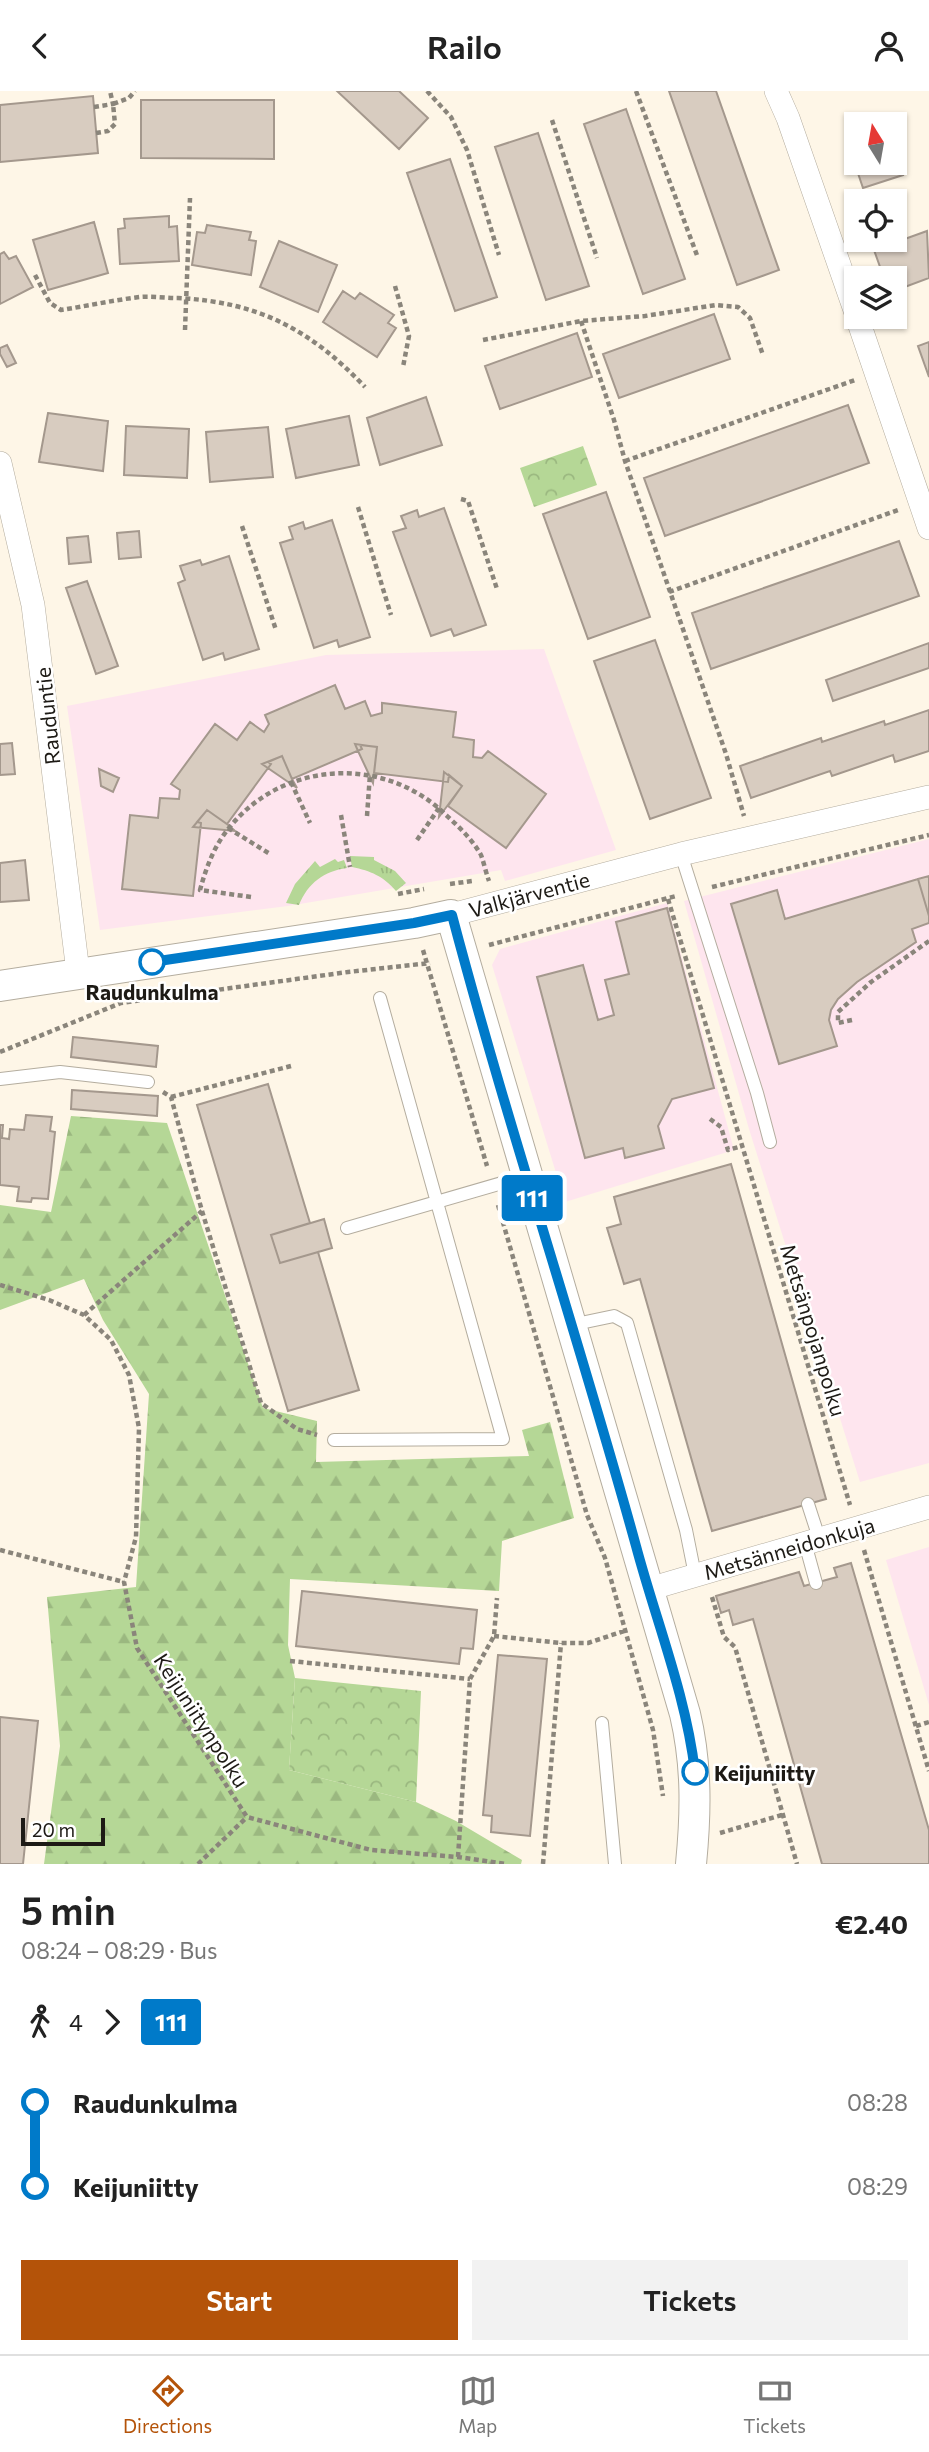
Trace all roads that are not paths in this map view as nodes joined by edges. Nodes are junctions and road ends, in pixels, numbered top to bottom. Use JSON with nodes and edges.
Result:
{"nodes":[{"id":1,"x":776,"y":91,"type":"edge"},
{"id":2,"x":844,"y":280,"type":"edge"},
{"id":3,"x":861,"y":329,"type":"edge"},
{"id":4,"x":0,"y":463,"type":"edge"},
{"id":5,"x":929,"y":528,"type":"edge"},
{"id":6,"x":929,"y":797,"type":"edge"},
{"id":7,"x":681,"y":855,"type":"junction"},
{"id":8,"x":452,"y":915,"type":"junction"},
{"id":9,"x":78,"y":972,"type":"junction"},
{"id":10,"x":0,"y":986,"type":"edge"},
{"id":11,"x":380,"y":998,"type":"dead end"},
{"id":12,"x":0,"y":1079,"type":"edge"},
{"id":13,"x":148,"y":1082,"type":"road end"},
{"id":14,"x":770,"y":1142,"type":"dead end"},
{"id":15,"x":526,"y":1176,"type":"junction"},
{"id":16,"x":438,"y":1202,"type":"junction"},
{"id":17,"x":347,"y":1229,"type":"dead end"},
{"id":18,"x":571,"y":1325,"type":"junction"},
{"id":19,"x":334,"y":1440,"type":"road end"},
{"id":20,"x":808,"y":1504,"type":"dead end"},
{"id":21,"x":929,"y":1507,"type":"edge"},
{"id":22,"x":812,"y":1541,"type":"junction"},
{"id":23,"x":817,"y":1583,"type":"dead end"},
{"id":24,"x":703,"y":1584,"type":"junction"},
{"id":25,"x":649,"y":1589,"type":"junction"},
{"id":26,"x":602,"y":1723,"type":"dead end"},
{"id":27,"x":615,"y":1864,"type":"edge"},
{"id":28,"x":691,"y":1864,"type":"edge"}],
"edges":[{"from":1,"to":2,"type":"street"},
{"from":3,"to":5,"type":"street"},
{"from":4,"to":9,"type":"street","name":"Rauduntie"},
{"from":6,"to":7,"type":"street","name":"Valkjärventie"},
{"from":7,"to":8,"type":"street","name":"Valkjärventie"},
{"from":7,"to":14,"type":"lane"},
{"from":8,"to":9,"type":"street","name":"Valkjärventie"},
{"from":8,"to":15,"type":"street"},
{"from":9,"to":10,"type":"street","name":"Valkjärventie"},
{"from":11,"to":16,"type":"lane"},
{"from":12,"to":13,"type":"lane"},
{"from":15,"to":16,"type":"lane"},
{"from":15,"to":18,"type":"street"},
{"from":16,"to":17,"type":"lane"},
{"from":16,"to":19,"type":"lane"},
{"from":18,"to":24,"type":"lane"},
{"from":18,"to":25,"type":"street"},
{"from":20,"to":22,"type":"lane"},
{"from":21,"to":22,"type":"street","name":"Metsänneidonkuja"},
{"from":22,"to":23,"type":"lane"},
{"from":22,"to":24,"type":"street","name":"Metsänneidonkuja"},
{"from":24,"to":25,"type":"street","name":"Metsänneidonkuja"},
{"from":25,"to":28,"type":"street"},
{"from":26,"to":27,"type":"lane"}]}
